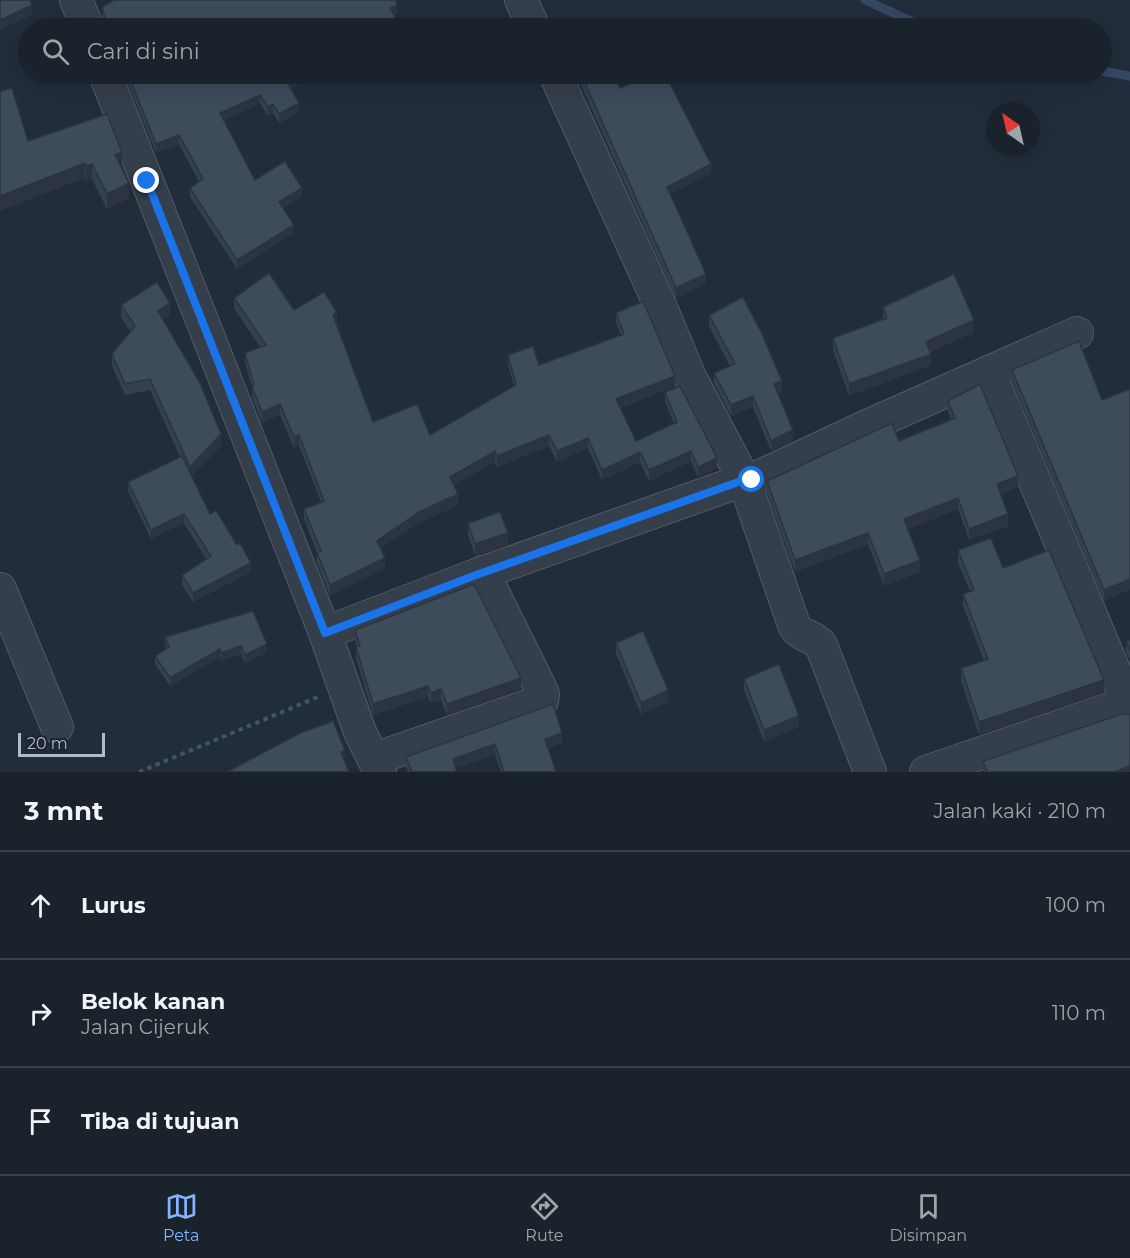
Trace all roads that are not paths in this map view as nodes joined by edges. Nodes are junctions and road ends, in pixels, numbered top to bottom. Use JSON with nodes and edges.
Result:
{"nodes":[{"id":1,"x":76,"y":0,"type":"edge"},
{"id":2,"x":521,"y":0,"type":"edge"},
{"id":3,"x":84,"y":18,"type":"edge"},
{"id":4,"x":529,"y":18,"type":"edge"},
{"id":5,"x":109,"y":84,"type":"edge"},
{"id":6,"x":560,"y":84,"type":"edge"},
{"id":7,"x":1077,"y":333,"type":"dead end"},
{"id":8,"x":989,"y":372,"type":"junction"},
{"id":9,"x":744,"y":480,"type":"junction"},
{"id":10,"x":483,"y":572,"type":"junction"},
{"id":11,"x":0,"y":589,"type":"edge"},
{"id":12,"x":325,"y":633,"type":"junction"},
{"id":13,"x":1129,"y":704,"type":"edge"},
{"id":14,"x":57,"y":727,"type":"dead end"},
{"id":15,"x":377,"y":765,"type":"edge"},
{"id":16,"x":870,"y":772,"type":"edge"},
{"id":17,"x":926,"y":772,"type":"edge"}],
"edges":[{"from":1,"to":3,"type":"street"},
{"from":2,"to":4,"type":"street"},
{"from":5,"to":12,"type":"street"},
{"from":6,"to":9,"type":"street"},
{"from":7,"to":8,"type":"street"},
{"from":8,"to":9,"type":"street"},
{"from":8,"to":13,"type":"street"},
{"from":9,"to":10,"type":"street"},
{"from":9,"to":16,"type":"street"},
{"from":10,"to":12,"type":"street"},
{"from":10,"to":15,"type":"street"},
{"from":11,"to":14,"type":"street"},
{"from":12,"to":15,"type":"street"},
{"from":13,"to":17,"type":"street"}]}
